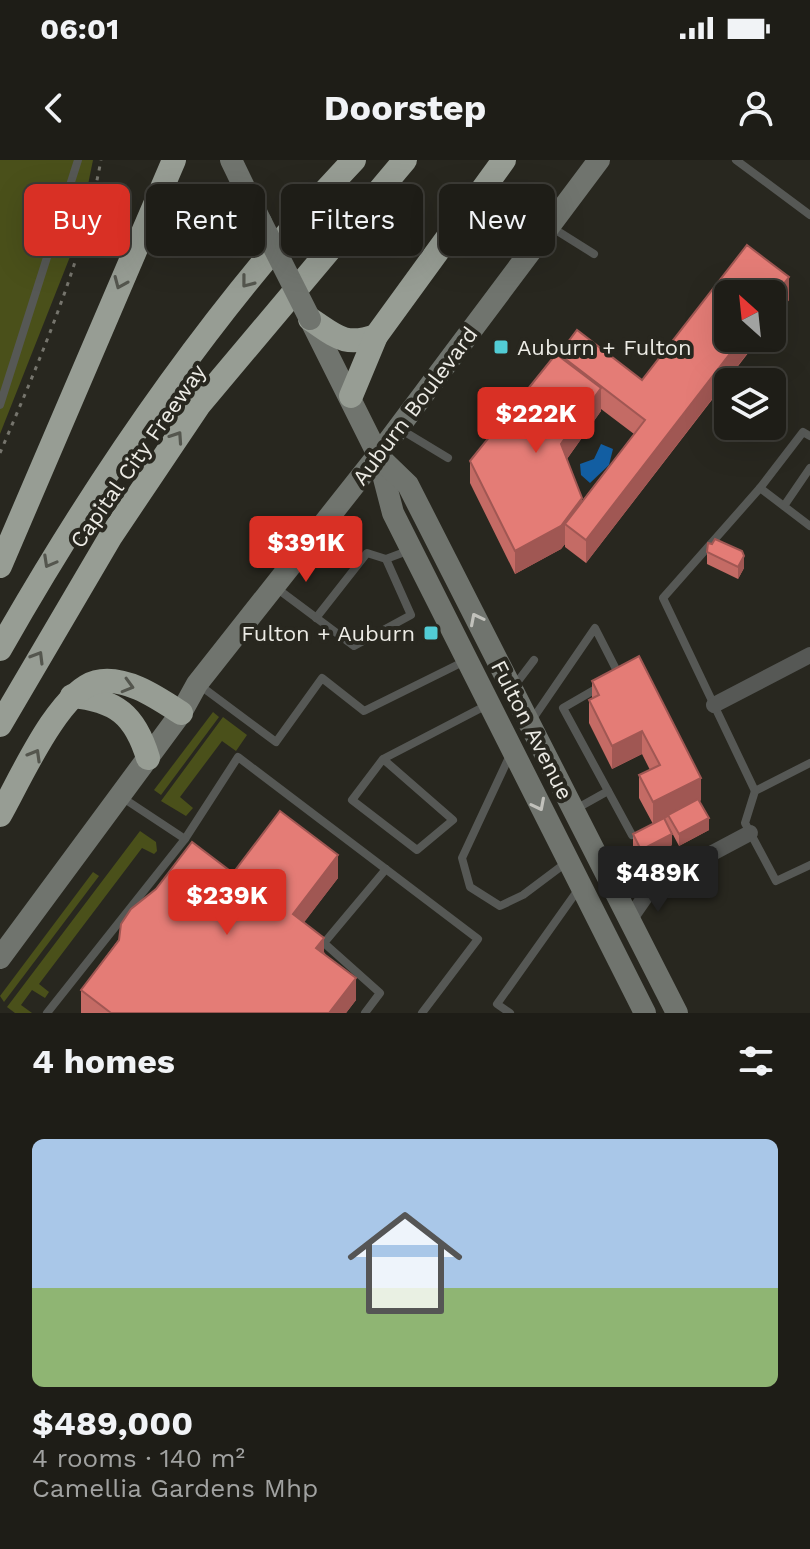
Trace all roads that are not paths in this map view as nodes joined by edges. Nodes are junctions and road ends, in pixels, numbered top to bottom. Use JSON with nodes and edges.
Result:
{"nodes":[{"id":1,"x":78,"y":160,"type":"edge"},
{"id":2,"x":174,"y":160,"type":"edge"},
{"id":3,"x":231,"y":160,"type":"edge"},
{"id":4,"x":354,"y":160,"type":"edge"},
{"id":5,"x":405,"y":160,"type":"edge"},
{"id":6,"x":504,"y":160,"type":"edge"},
{"id":7,"x":599,"y":160,"type":"edge"},
{"id":8,"x":736,"y":160,"type":"edge"},
{"id":9,"x":810,"y":215,"type":"edge"},
{"id":10,"x":555,"y":221,"type":"edge"},
{"id":11,"x":555,"y":230,"type":"edge"},
{"id":12,"x":594,"y":254,"type":"dead end"},
{"id":13,"x":529,"y":256,"type":"edge"},
{"id":14,"x":310,"y":319,"type":"junction"},
{"id":15,"x":376,"y":336,"type":"junction"},
{"id":16,"x":351,"y":396,"type":"junction"},
{"id":17,"x":0,"y":405,"type":"edge"},
{"id":18,"x":399,"y":428,"type":"junction"},
{"id":19,"x":810,"y":436,"type":"edge"},
{"id":20,"x":378,"y":455,"type":"junction"},
{"id":21,"x":448,"y":458,"type":"dead end"},
{"id":22,"x":810,"y":468,"type":"edge"},
{"id":23,"x":760,"y":488,"type":"junction"},
{"id":24,"x":784,"y":506,"type":"junction"},
{"id":25,"x":810,"y":526,"type":"edge"},
{"id":26,"x":411,"y":549,"type":"junction"},
{"id":27,"x":386,"y":559,"type":"junction"},
{"id":28,"x":0,"y":566,"type":"edge"},
{"id":29,"x":274,"y":587,"type":"junction"},
{"id":30,"x":316,"y":618,"type":"junction"},
{"id":31,"x":0,"y":649,"type":"edge"},
{"id":32,"x":810,"y":655,"type":"edge"},
{"id":33,"x":534,"y":660,"type":"dead end"},
{"id":34,"x":465,"y":661,"type":"junction"},
{"id":35,"x":197,"y":684,"type":"junction"},
{"id":36,"x":511,"y":690,"type":"junction"},
{"id":37,"x":72,"y":696,"type":"junction"},
{"id":38,"x":488,"y":705,"type":"junction"},
{"id":39,"x":714,"y":705,"type":"junction"},
{"id":40,"x":181,"y":713,"type":"junction"},
{"id":41,"x":529,"y":724,"type":"junction"},
{"id":42,"x":0,"y":725,"type":"edge"},
{"id":43,"x":511,"y":752,"type":"junction"},
{"id":44,"x":148,"y":758,"type":"junction"},
{"id":45,"x":383,"y":759,"type":"junction"},
{"id":46,"x":810,"y":763,"type":"edge"},
{"id":47,"x":608,"y":791,"type":"junction"},
{"id":48,"x":755,"y":791,"type":"junction"},
{"id":49,"x":120,"y":796,"type":"junction"},
{"id":50,"x":573,"y":810,"type":"junction"},
{"id":51,"x":0,"y":815,"type":"edge"},
{"id":52,"x":750,"y":833,"type":"junction"},
{"id":53,"x":632,"y":835,"type":"edge"},
{"id":54,"x":185,"y":839,"type":"junction"},
{"id":55,"x":568,"y":862,"type":"junction"},
{"id":56,"x":810,"y":865,"type":"edge"},
{"id":57,"x":386,"y":869,"type":"junction"},
{"id":58,"x":608,"y":880,"type":"junction"},
{"id":59,"x":654,"y":884,"type":"junction"},
{"id":60,"x":581,"y":886,"type":"junction"},
{"id":61,"x":629,"y":920,"type":"junction"},
{"id":62,"x":0,"y":958,"type":"edge"},
{"id":63,"x":47,"y":1013,"type":"edge"},
{"id":64,"x":365,"y":1013,"type":"edge"},
{"id":65,"x":422,"y":1013,"type":"edge"},
{"id":66,"x":510,"y":1013,"type":"edge"},
{"id":67,"x":645,"y":1013,"type":"edge"},
{"id":68,"x":677,"y":1013,"type":"edge"}],
"edges":[{"from":1,"to":17,"type":"lane"},
{"from":2,"to":28,"type":"highway","one_way":true},
{"from":3,"to":14,"type":"main road","name":"Fulton Avenue","bridge":true},
{"from":4,"to":31,"type":"highway","name":"Capital City Freeway","one_way":true},
{"from":42,"to":5,"type":"highway","name":"Capital City Freeway","one_way":true},
{"from":6,"to":15,"type":"highway"},
{"from":7,"to":10,"type":"main road","name":"Auburn Boulevard"},
{"from":8,"to":9,"type":"lane"},
{"from":11,"to":12,"type":"lane"},
{"from":13,"to":18,"type":"main road","name":"Auburn Boulevard"},
{"from":14,"to":15,"type":"highway"},
{"from":14,"to":16,"type":"main road","name":"Fulton Avenue"},
{"from":15,"to":16,"type":"highway"},
{"from":16,"to":20,"type":"main road","name":"Fulton Avenue"},
{"from":18,"to":20,"type":"main road","name":"Auburn Boulevard"},
{"from":18,"to":21,"type":"lane"},
{"from":19,"to":23,"type":"lane"},
{"from":20,"to":26,"type":"main road","name":"Fulton Avenue"},
{"from":20,"to":29,"type":"main road","name":"Auburn Boulevard"},
{"from":36,"to":20,"type":"main road","name":"Fulton Avenue","one_way":true},
{"from":22,"to":24,"type":"lane"},
{"from":23,"to":24,"type":"lane"},
{"from":23,"to":39,"type":"lane"},
{"from":24,"to":25,"type":"lane"},
{"from":26,"to":27,"type":"lane"},
{"from":26,"to":34,"type":"main road","name":"Fulton Avenue"},
{"from":27,"to":30,"type":"lane"},
{"from":27,"to":30,"type":"lane"},
{"from":29,"to":30,"type":"lane"},
{"from":29,"to":35,"type":"main road","name":"Auburn Boulevard"},
{"from":32,"to":39,"type":"street"},
{"from":33,"to":36,"type":"lane"},
{"from":34,"to":35,"type":"lane"},
{"from":34,"to":38,"type":"main road","name":"Fulton Avenue"},
{"from":35,"to":40,"type":"main road","name":"Auburn Boulevard"},
{"from":36,"to":41,"type":"main road","name":"Fulton Avenue"},
{"from":37,"to":40,"type":"highway","one_way":true},
{"from":37,"to":44,"type":"highway"},
{"from":51,"to":37,"type":"highway","one_way":true},
{"from":38,"to":43,"type":"main road","name":"Fulton Avenue"},
{"from":38,"to":45,"type":"lane"},
{"from":39,"to":48,"type":"lane"},
{"from":40,"to":44,"type":"main road","name":"Auburn Boulevard"},
{"from":41,"to":47,"type":"lane"},
{"from":41,"to":50,"type":"main road","name":"Fulton Avenue"},
{"from":43,"to":55,"type":"main road","name":"Fulton Avenue","one_way":true},
{"from":43,"to":55,"type":"lane"},
{"from":44,"to":49,"type":"main road","name":"Auburn Boulevard"},
{"from":45,"to":45,"type":"lane"},
{"from":46,"to":48,"type":"lane"},
{"from":47,"to":50,"type":"lane"},
{"from":47,"to":53,"type":"lane"},
{"from":48,"to":52,"type":"lane"},
{"from":49,"to":54,"type":"lane"},
{"from":49,"to":62,"type":"main road","name":"Auburn Boulevard"},
{"from":50,"to":58,"type":"main road","name":"Fulton Avenue"},
{"from":52,"to":56,"type":"lane"},
{"from":52,"to":59,"type":"street"},
{"from":54,"to":57,"type":"lane"},
{"from":54,"to":63,"type":"lane"},
{"from":55,"to":60,"type":"main road","name":"Fulton Avenue"},
{"from":57,"to":64,"type":"lane"},
{"from":57,"to":65,"type":"lane"},
{"from":58,"to":59,"type":"street"},
{"from":58,"to":61,"type":"main road","name":"Fulton Avenue"},
{"from":59,"to":61,"type":"street"},
{"from":60,"to":66,"type":"lane"},
{"from":60,"to":67,"type":"main road","name":"Fulton Avenue"},
{"from":61,"to":68,"type":"main road","name":"Fulton Avenue"}]}
